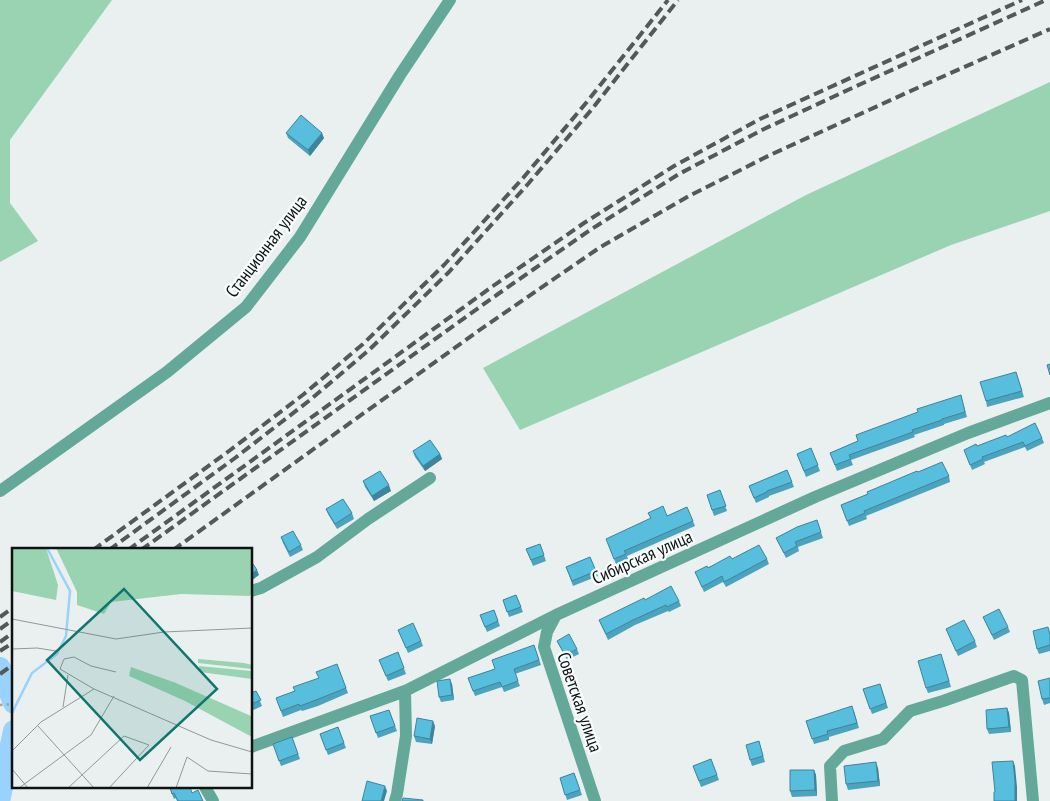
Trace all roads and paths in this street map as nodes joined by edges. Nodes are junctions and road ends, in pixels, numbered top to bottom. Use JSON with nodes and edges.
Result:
{"nodes":[{"id":1,"x":450,"y":0,"type":"edge"},
{"id":2,"x":1050,"y":403,"type":"edge"},
{"id":3,"x":430,"y":478,"type":"dead end"},
{"id":4,"x":0,"y":491,"type":"edge"},
{"id":5,"x":252,"y":591,"type":"edge"},
{"id":6,"x":556,"y":615,"type":"junction"},
{"id":7,"x":406,"y":691,"type":"junction"},
{"id":8,"x":0,"y":705,"type":"edge"},
{"id":9,"x":12,"y":705,"type":"edge"},
{"id":10,"x":252,"y":747,"type":"edge"},
{"id":11,"x":206,"y":788,"type":"edge"},
{"id":12,"x":213,"y":801,"type":"edge"},
{"id":13,"x":395,"y":801,"type":"edge"},
{"id":14,"x":595,"y":801,"type":"edge"},
{"id":15,"x":832,"y":801,"type":"edge"},
{"id":16,"x":1033,"y":801,"type":"edge"}],
"edges":[{"from":1,"to":4,"type":"street","name":"Станционная улица"},
{"from":2,"to":6,"type":"street","name":"Сибирская улица"},
{"from":3,"to":5,"type":"street"},
{"from":6,"to":7,"type":"street","name":"Сибирская улица"},
{"from":6,"to":14,"type":"street","name":"Советская улица"},
{"from":7,"to":10,"type":"street","name":"Сибирская улица"},
{"from":7,"to":13,"type":"street"},
{"from":8,"to":9,"type":"path"},
{"from":11,"to":12,"type":"street"},
{"from":15,"to":16,"type":"street"}]}
